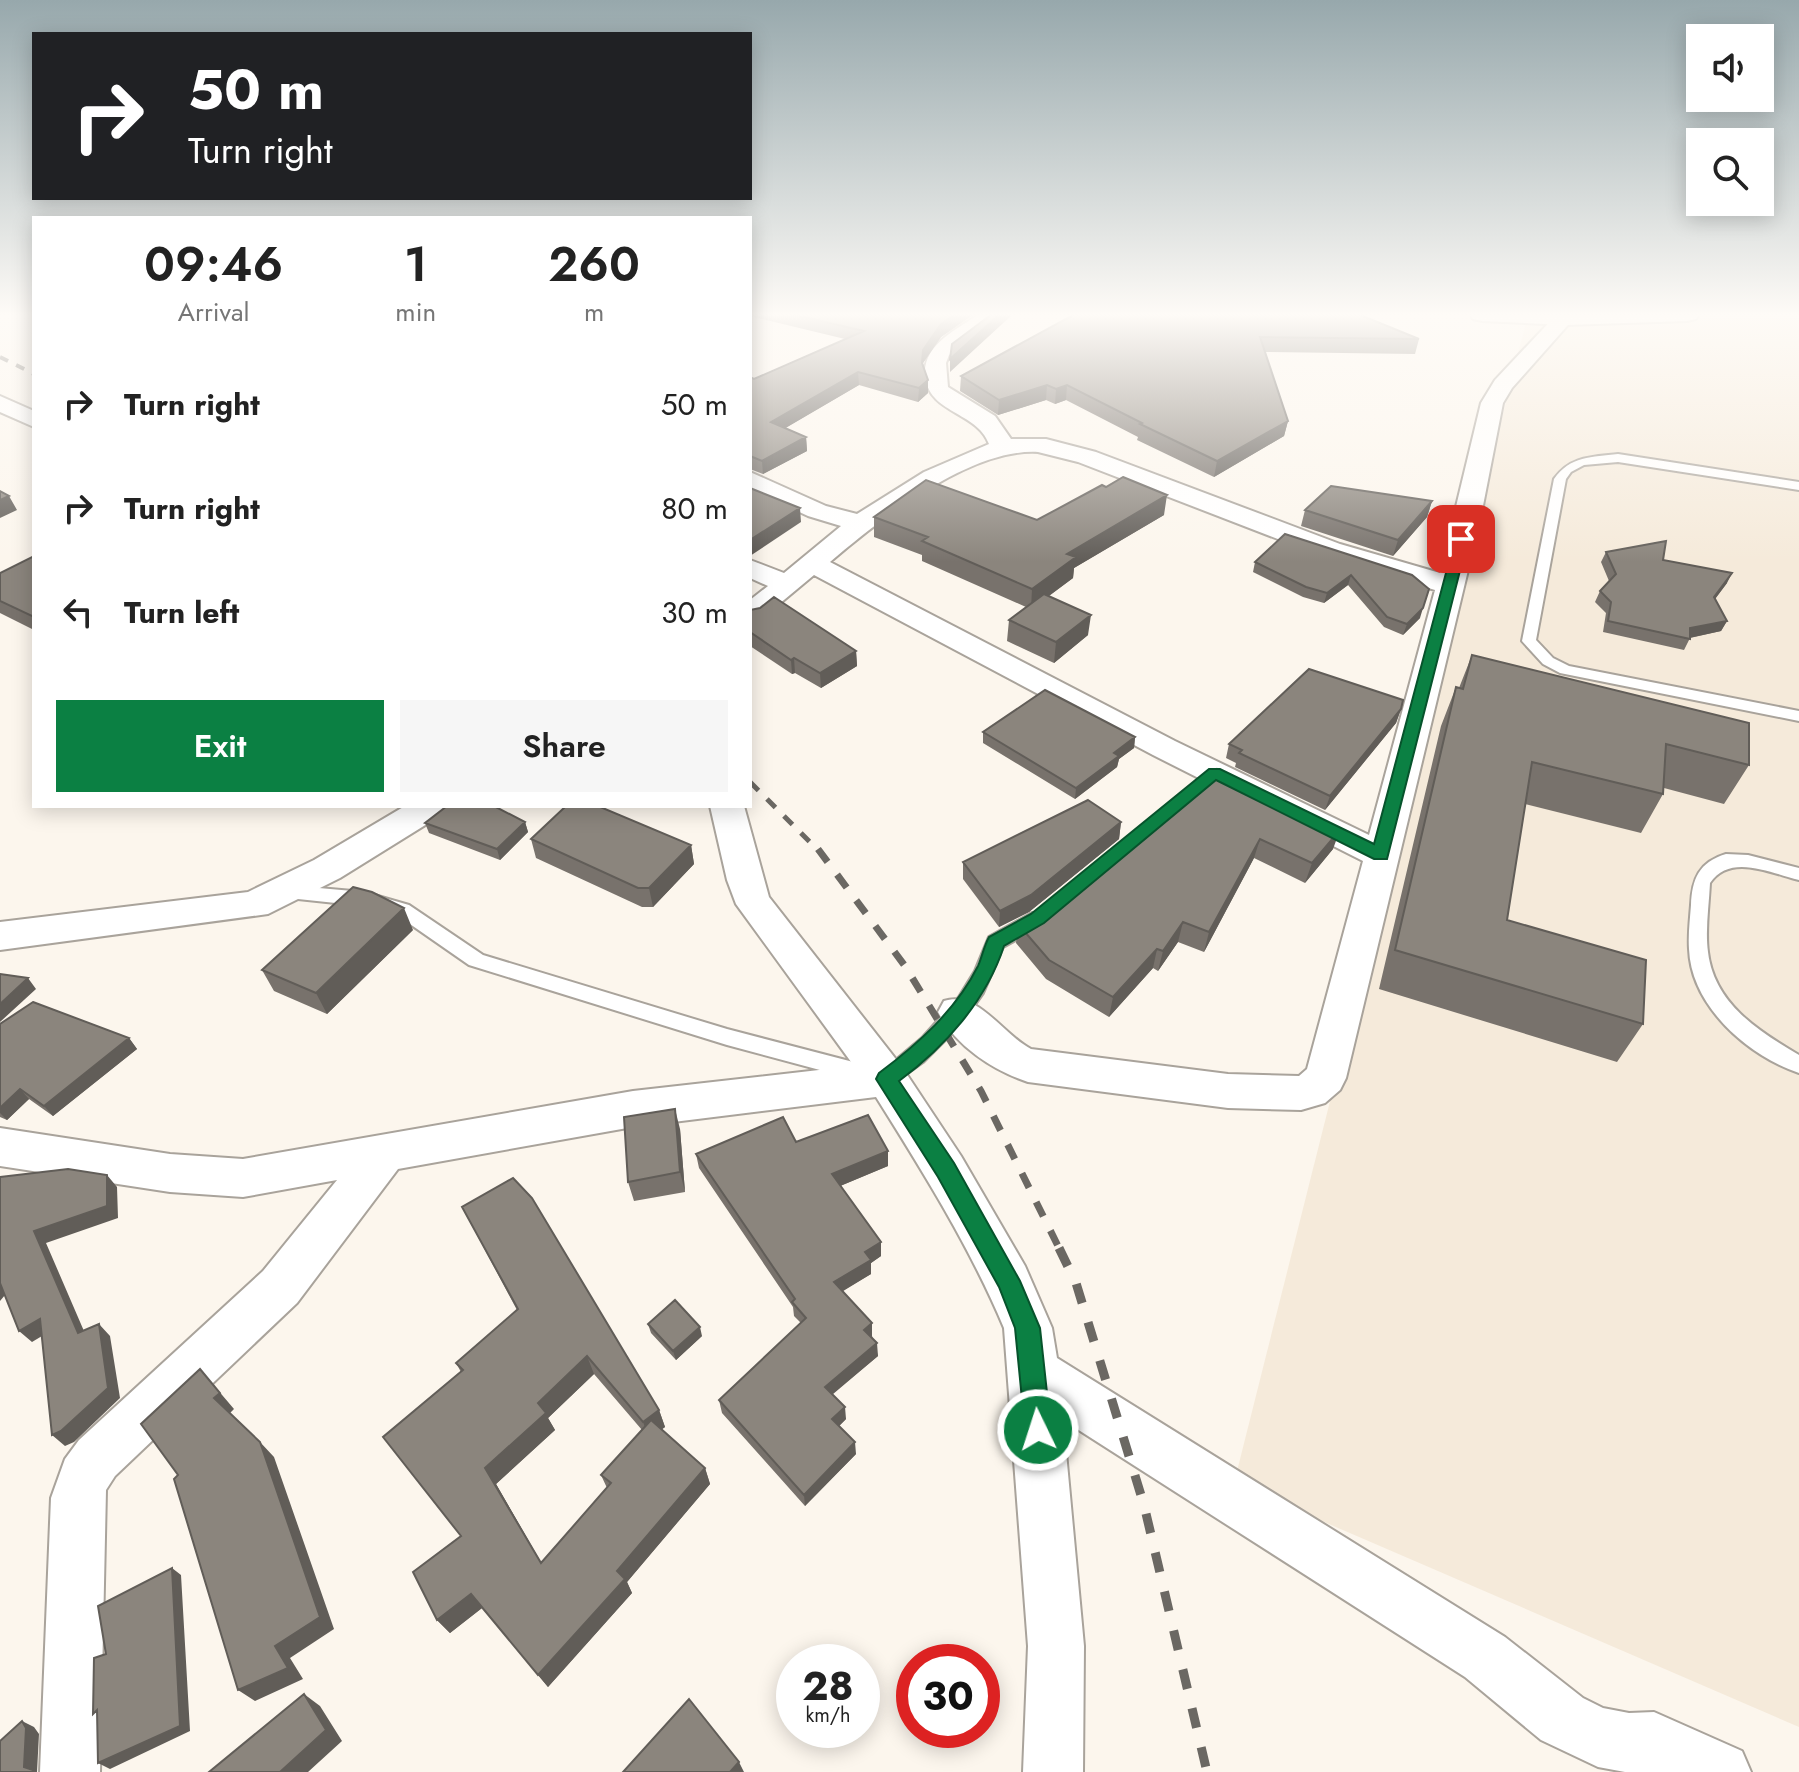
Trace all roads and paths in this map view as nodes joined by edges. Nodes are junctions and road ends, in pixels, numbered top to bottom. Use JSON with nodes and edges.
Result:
{"nodes":[{"id":1,"x":948,"y":397,"type":"edge"},
{"id":2,"x":1496,"y":397,"type":"edge"},
{"id":3,"x":0,"y":403,"type":"edge"},
{"id":4,"x":32,"y":419,"type":"edge"},
{"id":5,"x":1002,"y":448,"type":"junction"},
{"id":6,"x":752,"y":480,"type":"edge"},
{"id":7,"x":1799,"y":486,"type":"edge"},
{"id":8,"x":858,"y":523,"type":"junction"},
{"id":9,"x":812,"y":563,"type":"junction"},
{"id":10,"x":752,"y":569,"type":"edge"},
{"id":11,"x":787,"y":584,"type":"junction"},
{"id":12,"x":1449,"y":585,"type":"junction"},
{"id":13,"x":752,"y":612,"type":"edge"},
{"id":14,"x":1799,"y":716,"type":"edge"},
{"id":15,"x":428,"y":808,"type":"edge"},
{"id":16,"x":728,"y":808,"type":"edge"},
{"id":17,"x":1380,"y":855,"type":"junction"},
{"id":18,"x":1799,"y":874,"type":"edge"},
{"id":19,"x":285,"y":892,"type":"junction"},
{"id":20,"x":1049,"y":910,"type":"edge"},
{"id":21,"x":0,"y":936,"type":"edge"},
{"id":22,"x":958,"y":1012,"type":"junction"},
{"id":23,"x":1799,"y":1065,"type":"edge"},
{"id":24,"x":887,"y":1079,"type":"junction"},
{"id":25,"x":0,"y":1147,"type":"edge"},
{"id":26,"x":386,"y":1152,"type":"junction"},
{"id":27,"x":1034,"y":1372,"type":"junction"},
{"id":28,"x":70,"y":1772,"type":"edge"},
{"id":29,"x":1053,"y":1772,"type":"edge"},
{"id":30,"x":1721,"y":1772,"type":"edge"}],
"edges":[{"from":1,"to":5,"type":"street"},
{"from":2,"to":12,"type":"street"},
{"from":3,"to":4,"type":"street"},
{"from":5,"to":8,"type":"street"},
{"from":5,"to":12,"type":"street"},
{"from":6,"to":8,"type":"street"},
{"from":7,"to":14,"type":"lane"},
{"from":8,"to":9,"type":"street"},
{"from":9,"to":11,"type":"street"},
{"from":9,"to":17,"type":"street"},
{"from":10,"to":11,"type":"street"},
{"from":11,"to":13,"type":"street"},
{"from":12,"to":17,"type":"street"},
{"from":15,"to":19,"type":"street"},
{"from":16,"to":24,"type":"street"},
{"from":17,"to":22,"type":"street"},
{"from":18,"to":23,"type":"lane"},
{"from":19,"to":21,"type":"street"},
{"from":19,"to":24,"type":"lane"},
{"from":20,"to":22,"type":"lane"},
{"from":22,"to":24,"type":"lane"},
{"from":24,"to":26,"type":"street"},
{"from":24,"to":27,"type":"street"},
{"from":25,"to":26,"type":"street"},
{"from":26,"to":28,"type":"street"},
{"from":27,"to":29,"type":"street"},
{"from":27,"to":30,"type":"street"}]}
